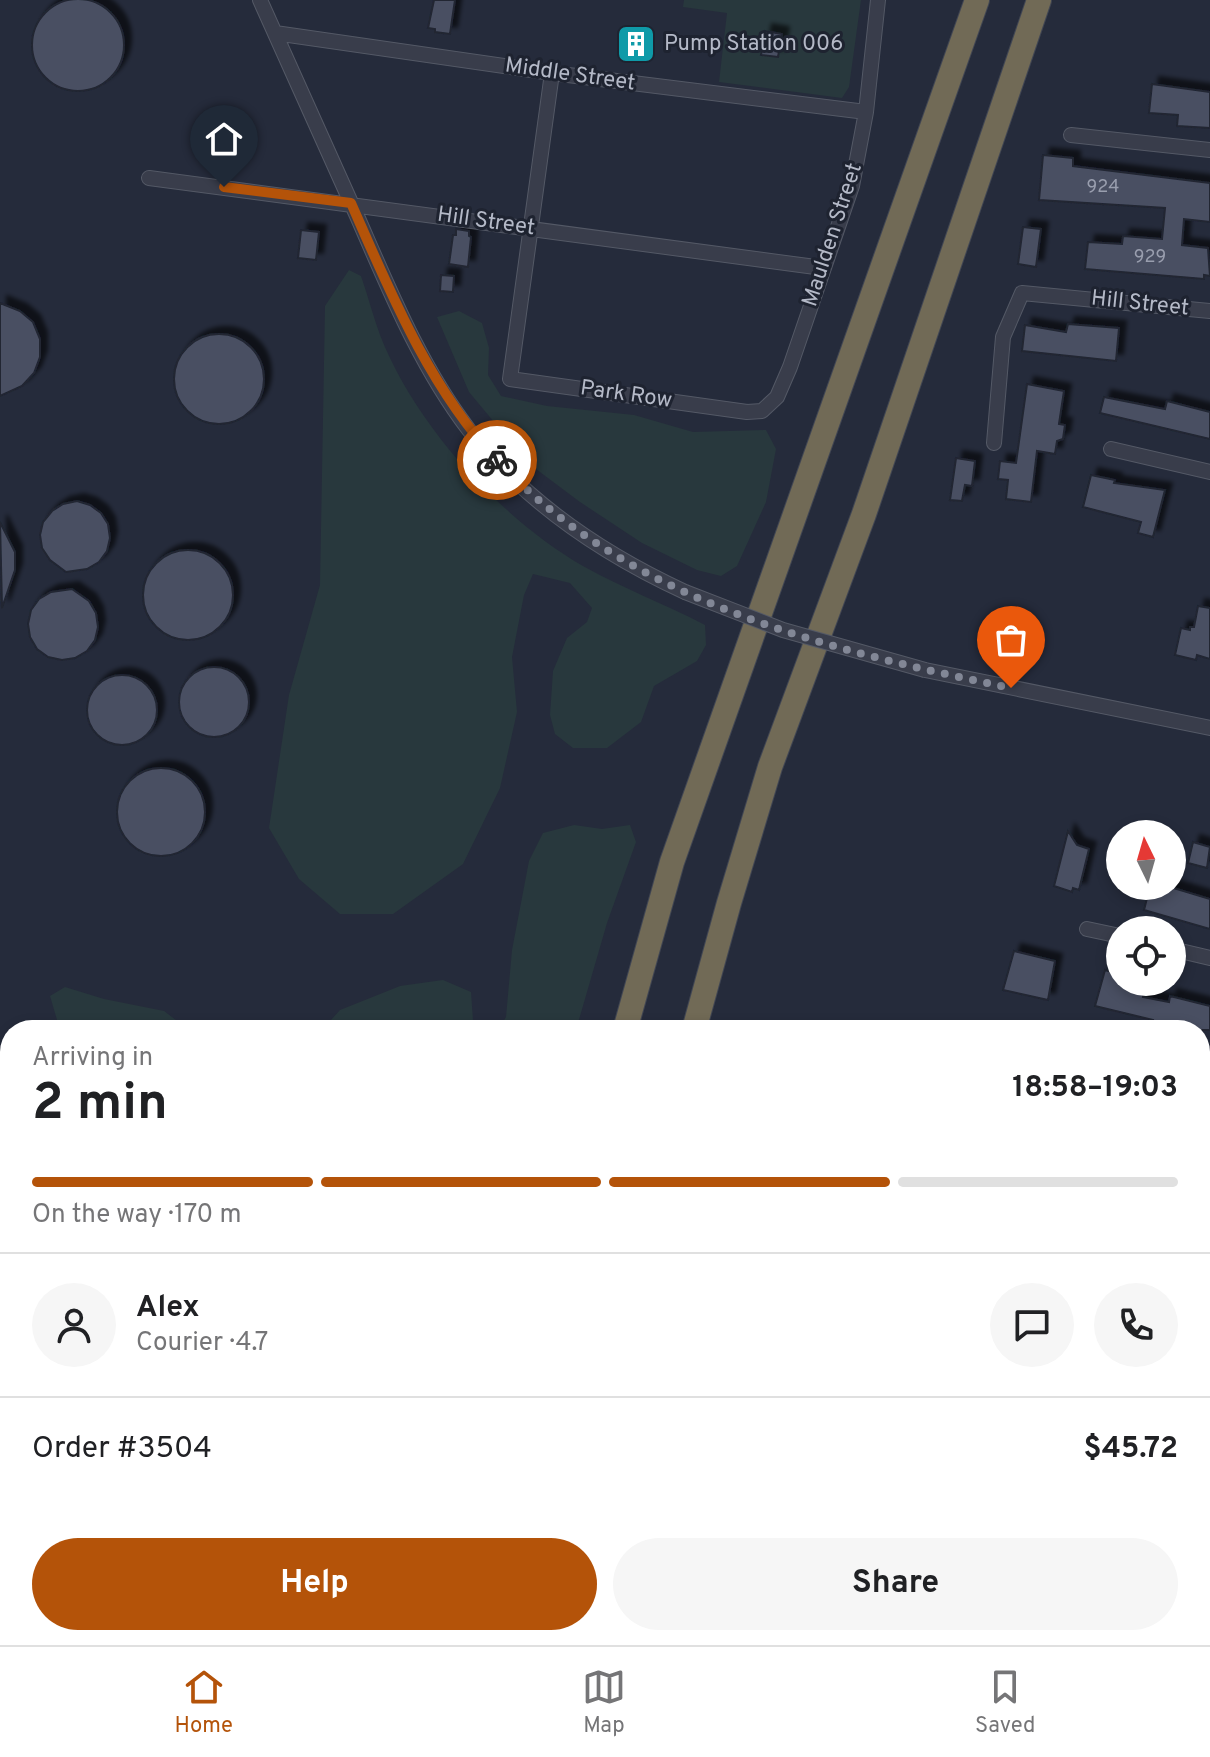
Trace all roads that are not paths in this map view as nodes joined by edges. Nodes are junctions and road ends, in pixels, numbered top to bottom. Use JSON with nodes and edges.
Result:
{"nodes":[{"id":1,"x":260,"y":0,"type":"edge"},
{"id":2,"x":878,"y":0,"type":"edge"},
{"id":3,"x":977,"y":0,"type":"edge"},
{"id":4,"x":1037,"y":5,"type":"edge"},
{"id":5,"x":275,"y":33,"type":"junction"},
{"id":6,"x":552,"y":73,"type":"junction"},
{"id":7,"x":866,"y":112,"type":"junction"},
{"id":8,"x":1071,"y":135,"type":"dead end"},
{"id":9,"x":1210,"y":150,"type":"edge"},
{"id":10,"x":149,"y":178,"type":"dead end"},
{"id":11,"x":351,"y":203,"type":"junction"},
{"id":12,"x":530,"y":229,"type":"junction"},
{"id":13,"x":823,"y":268,"type":"junction"},
{"id":14,"x":1210,"y":311,"type":"edge"},
{"id":15,"x":762,"y":411,"type":"joint"},
{"id":16,"x":994,"y":443,"type":"dead end"},
{"id":17,"x":1111,"y":449,"type":"dead end"},
{"id":18,"x":1210,"y":472,"type":"edge"},
{"id":19,"x":1210,"y":728,"type":"edge"},
{"id":20,"x":1087,"y":929,"type":"dead end"},
{"id":21,"x":1106,"y":933,"type":"edge"},
{"id":22,"x":1186,"y":952,"type":"edge"},
{"id":23,"x":1210,"y":958,"type":"edge"},
{"id":24,"x":628,"y":1020,"type":"edge"},
{"id":25,"x":697,"y":1020,"type":"edge"}],
"edges":[{"from":1,"to":5,"type":"street"},
{"from":2,"to":7,"type":"street","name":"Maulden Street"},
{"from":3,"to":24,"type":"highway"},
{"from":4,"to":25,"type":"highway"},
{"from":5,"to":6,"type":"street","name":"Middle Street"},
{"from":5,"to":11,"type":"street"},
{"from":6,"to":7,"type":"street","name":"Middle Street"},
{"from":6,"to":12,"type":"street"},
{"from":7,"to":13,"type":"street","name":"Maulden Street"},
{"from":8,"to":9,"type":"street"},
{"from":10,"to":11,"type":"street","name":"Hill Street"},
{"from":11,"to":12,"type":"street","name":"Hill Street"},
{"from":11,"to":19,"type":"street","bridge":true},
{"from":12,"to":13,"type":"street","name":"Hill Street"},
{"from":12,"to":15,"type":"street","name":"Park Row"},
{"from":13,"to":15,"type":"street","name":"Maulden Street"},
{"from":14,"to":16,"type":"street","name":"Hill Street"},
{"from":17,"to":18,"type":"street"},
{"from":20,"to":21,"type":"street"},
{"from":22,"to":23,"type":"street"}]}
